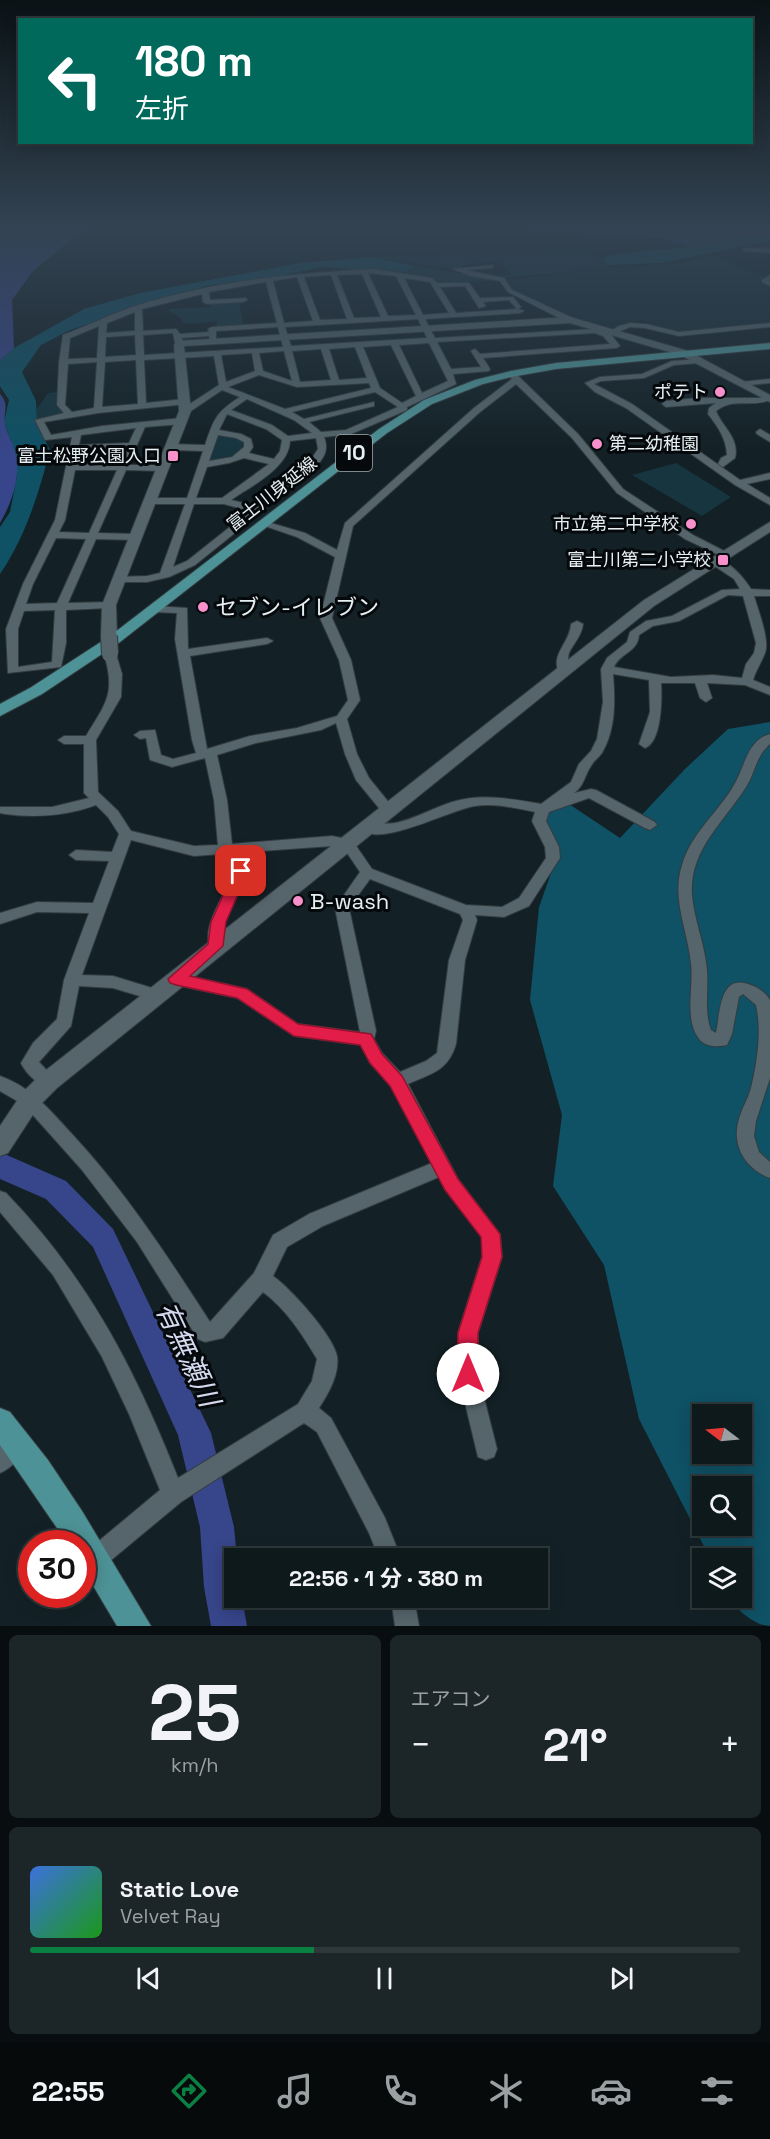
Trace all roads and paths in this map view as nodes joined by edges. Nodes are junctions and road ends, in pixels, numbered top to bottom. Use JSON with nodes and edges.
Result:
{"nodes":[{"id":1,"x":162,"y":302,"type":"edge"},
{"id":2,"x":243,"y":302,"type":"edge"},
{"id":3,"x":275,"y":302,"type":"edge"},
{"id":4,"x":310,"y":302,"type":"edge"},
{"id":5,"x":344,"y":302,"type":"edge"},
{"id":6,"x":378,"y":302,"type":"edge"},
{"id":7,"x":413,"y":302,"type":"edge"},
{"id":8,"x":446,"y":302,"type":"edge"},
{"id":9,"x":479,"y":302,"type":"edge"},
{"id":10,"x":514,"y":302,"type":"edge"},
{"id":11,"x":533,"y":302,"type":"edge"},
{"id":12,"x":138,"y":308,"type":"junction"},
{"id":13,"x":245,"y":309,"type":"dead end"},
{"id":14,"x":520,"y":311,"type":"junction"},
{"id":15,"x":487,"y":313,"type":"junction"},
{"id":16,"x":454,"y":315,"type":"junction"},
{"id":17,"x":420,"y":316,"type":"junction"},
{"id":18,"x":246,"y":318,"type":"dead end"},
{"id":19,"x":386,"y":319,"type":"junction"},
{"id":20,"x":351,"y":320,"type":"junction"},
{"id":21,"x":570,"y":320,"type":"junction"},
{"id":22,"x":103,"y":322,"type":"junction"},
{"id":23,"x":317,"y":322,"type":"junction"},
{"id":24,"x":528,"y":322,"type":"junction"},
{"id":25,"x":770,"y":324,"type":"edge"},
{"id":26,"x":282,"y":325,"type":"junction"},
{"id":27,"x":248,"y":327,"type":"junction"},
{"id":28,"x":426,"y":328,"type":"junction"},
{"id":29,"x":570,"y":332,"type":"junction"},
{"id":30,"x":613,"y":332,"type":"junction"},
{"id":31,"x":139,"y":333,"type":"junction"},
{"id":32,"x":536,"y":334,"type":"junction"},
{"id":33,"x":102,"y":335,"type":"junction"},
{"id":34,"x":501,"y":336,"type":"junction"},
{"id":35,"x":286,"y":337,"type":"junction"},
{"id":36,"x":213,"y":338,"type":"junction"},
{"id":37,"x":468,"y":338,"type":"junction"},
{"id":38,"x":179,"y":339,"type":"junction"},
{"id":39,"x":431,"y":340,"type":"junction"},
{"id":40,"x":394,"y":342,"type":"junction"},
{"id":41,"x":358,"y":345,"type":"junction"},
{"id":42,"x":324,"y":346,"type":"junction"},
{"id":43,"x":770,"y":346,"type":"edge"},
{"id":44,"x":289,"y":348,"type":"junction"},
{"id":45,"x":582,"y":350,"type":"junction"},
{"id":46,"x":255,"y":351,"type":"junction"},
{"id":47,"x":547,"y":352,"type":"junction"},
{"id":48,"x":217,"y":353,"type":"junction"},
{"id":49,"x":684,"y":353,"type":"junction"},
{"id":50,"x":512,"y":354,"type":"junction"},
{"id":51,"x":180,"y":355,"type":"junction"},
{"id":52,"x":479,"y":356,"type":"junction"},
{"id":53,"x":139,"y":358,"type":"junction"},
{"id":54,"x":101,"y":360,"type":"junction"},
{"id":55,"x":700,"y":361,"type":"junction"},
{"id":56,"x":63,"y":362,"type":"junction"},
{"id":57,"x":259,"y":372,"type":"junction"},
{"id":58,"x":449,"y":372,"type":"junction"},
{"id":59,"x":513,"y":377,"type":"junction"},
{"id":60,"x":770,"y":381,"type":"edge"},
{"id":61,"x":336,"y":382,"type":"junction"},
{"id":62,"x":374,"y":384,"type":"junction"},
{"id":63,"x":741,"y":384,"type":"junction"},
{"id":64,"x":297,"y":385,"type":"junction"},
{"id":65,"x":223,"y":387,"type":"junction"},
{"id":66,"x":355,"y":393,"type":"junction"},
{"id":67,"x":245,"y":397,"type":"junction"},
{"id":68,"x":420,"y":397,"type":"junction"},
{"id":69,"x":769,"y":399,"type":"edge"},
{"id":70,"x":724,"y":401,"type":"junction"},
{"id":71,"x":371,"y":404,"type":"junction"},
{"id":72,"x":666,"y":404,"type":"dead end"},
{"id":73,"x":142,"y":406,"type":"junction"},
{"id":74,"x":404,"y":408,"type":"dead end"},
{"id":75,"x":98,"y":410,"type":"junction"},
{"id":76,"x":225,"y":410,"type":"junction"},
{"id":77,"x":184,"y":411,"type":"junction"},
{"id":78,"x":282,"y":412,"type":"junction"},
{"id":79,"x":69,"y":414,"type":"junction"},
{"id":80,"x":391,"y":414,"type":"junction"},
{"id":81,"x":305,"y":421,"type":"junction"},
{"id":82,"x":141,"y":426,"type":"junction"},
{"id":83,"x":215,"y":432,"type":"junction"},
{"id":84,"x":760,"y":432,"type":"dead end"},
{"id":85,"x":77,"y":434,"type":"junction"},
{"id":86,"x":321,"y":436,"type":"junction"},
{"id":87,"x":286,"y":439,"type":"junction"},
{"id":88,"x":770,"y":439,"type":"edge"},
{"id":89,"x":134,"y":445,"type":"junction"},
{"id":90,"x":171,"y":447,"type":"junction"},
{"id":91,"x":75,"y":448,"type":"junction"},
{"id":92,"x":209,"y":448,"type":"junction"},
{"id":93,"x":244,"y":455,"type":"junction"},
{"id":94,"x":274,"y":462,"type":"junction"},
{"id":95,"x":204,"y":464,"type":"junction"},
{"id":96,"x":723,"y":464,"type":"dead end"},
{"id":97,"x":72,"y":467,"type":"junction"},
{"id":98,"x":123,"y":467,"type":"junction"},
{"id":99,"x":163,"y":468,"type":"junction"},
{"id":100,"x":770,"y":476,"type":"edge"},
{"id":101,"x":753,"y":478,"type":"junction"},
{"id":102,"x":738,"y":483,"type":"junction"},
{"id":103,"x":770,"y":488,"type":"edge"},
{"id":104,"x":150,"y":501,"type":"junction"},
{"id":105,"x":190,"y":501,"type":"junction"},
{"id":106,"x":224,"y":501,"type":"junction"},
{"id":107,"x":770,"y":502,"type":"edge"},
{"id":108,"x":258,"y":510,"type":"junction"},
{"id":109,"x":264,"y":524,"type":"junction"},
{"id":110,"x":770,"y":526,"type":"edge"},
{"id":111,"x":52,"y":535,"type":"junction"},
{"id":112,"x":92,"y":536,"type":"junction"},
{"id":113,"x":135,"y":537,"type":"junction"},
{"id":114,"x":339,"y":555,"type":"junction"},
{"id":115,"x":719,"y":557,"type":"junction"},
{"id":116,"x":165,"y":575,"type":"junction"},
{"id":117,"x":119,"y":579,"type":"junction"},
{"id":118,"x":747,"y":591,"type":"junction"},
{"id":119,"x":770,"y":593,"type":"edge"},
{"id":120,"x":108,"y":605,"type":"junction"},
{"id":121,"x":61,"y":606,"type":"junction"},
{"id":122,"x":18,"y":608,"type":"junction"},
{"id":123,"x":154,"y":609,"type":"junction"},
{"id":124,"x":578,"y":624,"type":"dead end"},
{"id":125,"x":267,"y":640,"type":"dead end"},
{"id":126,"x":184,"y":653,"type":"junction"},
{"id":127,"x":110,"y":654,"type":"joint"},
{"id":128,"x":557,"y":664,"type":"junction"},
{"id":129,"x":607,"y":669,"type":"junction"},
{"id":130,"x":655,"y":677,"type":"junction"},
{"id":131,"x":700,"y":680,"type":"junction"},
{"id":132,"x":747,"y":682,"type":"junction"},
{"id":133,"x":770,"y":691,"type":"edge"},
{"id":134,"x":706,"y":698,"type":"dead end"},
{"id":135,"x":0,"y":711,"type":"edge"},
{"id":136,"x":341,"y":719,"type":"junction"},
{"id":137,"x":140,"y":735,"type":"dead end"},
{"id":138,"x":770,"y":738,"type":"edge"},
{"id":139,"x":64,"y":740,"type":"dead end"},
{"id":140,"x":90,"y":740,"type":"junction"},
{"id":141,"x":645,"y":744,"type":"dead end"},
{"id":142,"x":207,"y":754,"type":"junction"},
{"id":143,"x":98,"y":800,"type":"junction"},
{"id":144,"x":543,"y":809,"type":"junction"},
{"id":145,"x":5,"y":810,"type":"dead end"},
{"id":146,"x":388,"y":810,"type":"junction"},
{"id":147,"x":650,"y":825,"type":"dead end"},
{"id":148,"x":366,"y":828,"type":"junction"},
{"id":149,"x":126,"y":834,"type":"junction"},
{"id":150,"x":347,"y":843,"type":"junction"},
{"id":151,"x":241,"y":847,"type":"junction"},
{"id":152,"x":225,"y":848,"type":"junction"},
{"id":153,"x":76,"y":855,"type":"dead end"},
{"id":154,"x":117,"y":857,"type":"junction"},
{"id":155,"x":367,"y":872,"type":"junction"},
{"id":156,"x":0,"y":907,"type":"edge"},
{"id":157,"x":20,"y":909,"type":"junction"},
{"id":158,"x":99,"y":909,"type":"junction"},
{"id":159,"x":466,"y":912,"type":"junction"},
{"id":160,"x":0,"y":919,"type":"edge"},
{"id":161,"x":216,"y":946,"type":"junction"},
{"id":162,"x":176,"y":979,"type":"junction"},
{"id":163,"x":72,"y":980,"type":"junction"},
{"id":164,"x":156,"y":994,"type":"junction"},
{"id":165,"x":366,"y":1039,"type":"junction"},
{"id":166,"x":396,"y":1081,"type":"junction"},
{"id":167,"x":49,"y":1082,"type":"junction"},
{"id":168,"x":0,"y":1083,"type":"edge"},
{"id":169,"x":30,"y":1100,"type":"junction"},
{"id":170,"x":0,"y":1146,"type":"edge"},
{"id":171,"x":442,"y":1167,"type":"junction"},
{"id":172,"x":770,"y":1170,"type":"edge"},
{"id":173,"x":0,"y":1199,"type":"edge"},
{"id":174,"x":261,"y":1280,"type":"junction"},
{"id":175,"x":305,"y":1411,"type":"junction"},
{"id":176,"x":6,"y":1442,"type":"edge"},
{"id":177,"x":486,"y":1449,"type":"dead end"},
{"id":178,"x":173,"y":1494,"type":"junction"},
{"id":179,"x":74,"y":1530,"type":"edge"},
{"id":180,"x":386,"y":1548,"type":"edge"},
{"id":181,"x":96,"y":1558,"type":"joint"},
{"id":182,"x":404,"y":1608,"type":"edge"},
{"id":183,"x":135,"y":1626,"type":"edge"},
{"id":184,"x":407,"y":1626,"type":"edge"}],
"edges":[{"from":1,"to":12,"type":"street"},
{"from":2,"to":13,"type":"street"},
{"from":3,"to":26,"type":"street"},
{"from":4,"to":23,"type":"street"},
{"from":5,"to":20,"type":"street"},
{"from":6,"to":19,"type":"street"},
{"from":7,"to":17,"type":"street"},
{"from":8,"to":16,"type":"street"},
{"from":9,"to":15,"type":"street"},
{"from":10,"to":14,"type":"street"},
{"from":11,"to":21,"type":"street"},
{"from":12,"to":22,"type":"street"},
{"from":12,"to":31,"type":"street"},
{"from":14,"to":15,"type":"street"},
{"from":14,"to":24,"type":"street"},
{"from":15,"to":16,"type":"street"},
{"from":16,"to":17,"type":"street"},
{"from":17,"to":19,"type":"street"},
{"from":17,"to":28,"type":"street"},
{"from":18,"to":27,"type":"street"},
{"from":19,"to":20,"type":"street"},
{"from":20,"to":23,"type":"street"},
{"from":21,"to":24,"type":"street"},
{"from":21,"to":30,"type":"street"},
{"from":22,"to":33,"type":"street"},
{"from":22,"to":56,"type":"street"},
{"from":23,"to":26,"type":"street"},
{"from":24,"to":28,"type":"street"},
{"from":24,"to":32,"type":"street"},
{"from":25,"to":30,"type":"street"},
{"from":26,"to":27,"type":"street"},
{"from":26,"to":35,"type":"street"},
{"from":27,"to":36,"type":"street"},
{"from":28,"to":35,"type":"street"},
{"from":28,"to":39,"type":"street"},
{"from":29,"to":32,"type":"street"},
{"from":29,"to":45,"type":"street"},
{"from":29,"to":45,"type":"street"},
{"from":30,"to":49,"type":"street"},
{"from":31,"to":33,"type":"street"},
{"from":31,"to":38,"type":"street"},
{"from":31,"to":53,"type":"street"},
{"from":32,"to":34,"type":"street"},
{"from":32,"to":47,"type":"street"},
{"from":33,"to":54,"type":"street"},
{"from":34,"to":37,"type":"street"},
{"from":34,"to":50,"type":"street"},
{"from":35,"to":36,"type":"street"},
{"from":35,"to":44,"type":"street"},
{"from":36,"to":38,"type":"street"},
{"from":37,"to":39,"type":"street"},
{"from":37,"to":52,"type":"street"},
{"from":38,"to":51,"type":"street"},
{"from":39,"to":40,"type":"street"},
{"from":39,"to":58,"type":"street"},
{"from":40,"to":41,"type":"street"},
{"from":40,"to":68,"type":"street"},
{"from":41,"to":42,"type":"street"},
{"from":41,"to":62,"type":"street"},
{"from":42,"to":44,"type":"street"},
{"from":42,"to":61,"type":"street"},
{"from":43,"to":49,"type":"main road","name":"富士川身延線","number":"10"},
{"from":44,"to":46,"type":"street"},
{"from":44,"to":64,"type":"street"},
{"from":45,"to":47,"type":"street"},
{"from":46,"to":48,"type":"street"},
{"from":46,"to":57,"type":"street"},
{"from":47,"to":50,"type":"street"},
{"from":48,"to":51,"type":"street"},
{"from":48,"to":65,"type":"street"},
{"from":49,"to":55,"type":"street"},
{"from":49,"to":59,"type":"main road","name":"富士川身延線","number":"10"},
{"from":50,"to":52,"type":"street"},
{"from":51,"to":53,"type":"street"},
{"from":51,"to":77,"type":"street"},
{"from":52,"to":58,"type":"street"},
{"from":53,"to":54,"type":"street"},
{"from":53,"to":73,"type":"street"},
{"from":54,"to":56,"type":"street"},
{"from":54,"to":75,"type":"street"},
{"from":55,"to":63,"type":"street"},
{"from":55,"to":102,"type":"street"},
{"from":56,"to":79,"type":"street"},
{"from":57,"to":64,"type":"street"},
{"from":57,"to":65,"type":"street"},
{"from":58,"to":68,"type":"street"},
{"from":59,"to":109,"type":"main road","name":"富士川身延線","number":"10"},
{"from":59,"to":114,"type":"street"},
{"from":59,"to":115,"type":"street"},
{"from":60,"to":63,"type":"street"},
{"from":61,"to":62,"type":"street"},
{"from":61,"to":64,"type":"street"},
{"from":62,"to":66,"type":"street"},
{"from":62,"to":68,"type":"street"},
{"from":63,"to":69,"type":"street"},
{"from":65,"to":67,"type":"street"},
{"from":65,"to":77,"type":"street"},
{"from":66,"to":71,"type":"street"},
{"from":66,"to":78,"type":"street"},
{"from":67,"to":76,"type":"street"},
{"from":67,"to":78,"type":"street"},
{"from":69,"to":70,"type":"street"},
{"from":70,"to":72,"type":"street"},
{"from":70,"to":96,"type":"street"},
{"from":71,"to":80,"type":"street"},
{"from":71,"to":81,"type":"street"},
{"from":73,"to":75,"type":"street"},
{"from":73,"to":77,"type":"street"},
{"from":74,"to":80,"type":"street"},
{"from":75,"to":79,"type":"street"},
{"from":76,"to":83,"type":"street"},
{"from":76,"to":87,"type":"street"},
{"from":77,"to":82,"type":"street"},
{"from":77,"to":90,"type":"street"},
{"from":78,"to":81,"type":"street"},
{"from":79,"to":85,"type":"street"},
{"from":80,"to":86,"type":"street"},
{"from":81,"to":86,"type":"street"},
{"from":82,"to":85,"type":"street"},
{"from":82,"to":89,"type":"street"},
{"from":83,"to":92,"type":"street"},
{"from":83,"to":93,"type":"street"},
{"from":84,"to":88,"type":"street"},
{"from":85,"to":91,"type":"street"},
{"from":86,"to":87,"type":"street"},
{"from":86,"to":108,"type":"street"},
{"from":87,"to":94,"type":"street"},
{"from":89,"to":91,"type":"street"},
{"from":89,"to":98,"type":"street"},
{"from":90,"to":92,"type":"street"},
{"from":90,"to":99,"type":"street"},
{"from":91,"to":97,"type":"street"},
{"from":92,"to":95,"type":"street"},
{"from":93,"to":94,"type":"street"},
{"from":93,"to":95,"type":"street"},
{"from":94,"to":106,"type":"street"},
{"from":95,"to":105,"type":"street"},
{"from":97,"to":98,"type":"street"},
{"from":97,"to":111,"type":"street"},
{"from":98,"to":99,"type":"street"},
{"from":98,"to":112,"type":"street"},
{"from":99,"to":104,"type":"street"},
{"from":100,"to":101,"type":"street"},
{"from":101,"to":102,"type":"street"},
{"from":101,"to":103,"type":"street"},
{"from":102,"to":107,"type":"street"},
{"from":104,"to":105,"type":"street"},
{"from":104,"to":113,"type":"street"},
{"from":105,"to":106,"type":"street"},
{"from":105,"to":116,"type":"street"},
{"from":106,"to":108,"type":"street"},
{"from":108,"to":116,"type":"street"},
{"from":109,"to":114,"type":"street"},
{"from":109,"to":123,"type":"main road","name":"富士川身延線","number":"10"},
{"from":110,"to":115,"type":"street"},
{"from":111,"to":112,"type":"street"},
{"from":111,"to":122,"type":"street"},
{"from":112,"to":113,"type":"street"},
{"from":112,"to":121,"type":"street"},
{"from":113,"to":117,"type":"street"},
{"from":114,"to":136,"type":"street"},
{"from":115,"to":118,"type":"street"},
{"from":115,"to":128,"type":"street"},
{"from":116,"to":117,"type":"street"},
{"from":117,"to":120,"type":"street"},
{"from":118,"to":119,"type":"street"},
{"from":118,"to":129,"type":"street"},
{"from":118,"to":132,"type":"street"},
{"from":120,"to":121,"type":"street"},
{"from":120,"to":127,"type":"street","bridge":true},
{"from":121,"to":122,"type":"street"},
{"from":121,"to":122,"type":"street"},
{"from":123,"to":126,"type":"street"},
{"from":123,"to":135,"type":"main road","name":"富士川身延線","number":"10"},
{"from":124,"to":128,"type":"street"},
{"from":125,"to":126,"type":"street"},
{"from":126,"to":142,"type":"street"},
{"from":127,"to":140,"type":"street"},
{"from":128,"to":146,"type":"street"},
{"from":129,"to":130,"type":"street"},
{"from":129,"to":144,"type":"street"},
{"from":130,"to":131,"type":"street"},
{"from":130,"to":141,"type":"street"},
{"from":131,"to":132,"type":"street"},
{"from":131,"to":134,"type":"street"},
{"from":132,"to":133,"type":"street"},
{"from":136,"to":142,"type":"street"},
{"from":136,"to":146,"type":"street"},
{"from":137,"to":142,"type":"street"},
{"from":138,"to":172,"type":"street"},
{"from":139,"to":140,"type":"street"},
{"from":140,"to":143,"type":"street"},
{"from":142,"to":152,"type":"street"},
{"from":143,"to":145,"type":"street"},
{"from":143,"to":149,"type":"street"},
{"from":144,"to":147,"type":"street"},
{"from":144,"to":148,"type":"street"},
{"from":144,"to":159,"type":"street"},
{"from":146,"to":148,"type":"street"},
{"from":148,"to":150,"type":"street"},
{"from":149,"to":152,"type":"street"},
{"from":149,"to":154,"type":"street"},
{"from":150,"to":151,"type":"street"},
{"from":150,"to":155,"type":"street"},
{"from":150,"to":161,"type":"street"},
{"from":151,"to":152,"type":"street"},
{"from":151,"to":161,"type":"street"},
{"from":153,"to":154,"type":"street"},
{"from":154,"to":158,"type":"street"},
{"from":155,"to":159,"type":"street"},
{"from":155,"to":165,"type":"street"},
{"from":156,"to":157,"type":"street"},
{"from":157,"to":158,"type":"street"},
{"from":157,"to":160,"type":"street"},
{"from":158,"to":163,"type":"street"},
{"from":159,"to":166,"type":"street"},
{"from":161,"to":162,"type":"street"},
{"from":162,"to":164,"type":"street"},
{"from":162,"to":165,"type":"street"},
{"from":163,"to":164,"type":"street"},
{"from":163,"to":167,"type":"street"},
{"from":164,"to":167,"type":"street"},
{"from":165,"to":166,"type":"street"},
{"from":166,"to":171,"type":"street"},
{"from":167,"to":169,"type":"street"},
{"from":168,"to":169,"type":"street"},
{"from":169,"to":170,"type":"street"},
{"from":169,"to":174,"type":"street"},
{"from":171,"to":174,"type":"street"},
{"from":171,"to":177,"type":"street"},
{"from":173,"to":178,"type":"street"},
{"from":174,"to":175,"type":"street"},
{"from":175,"to":178,"type":"street"},
{"from":175,"to":180,"type":"street"},
{"from":176,"to":179,"type":"main road"},
{"from":178,"to":181,"type":"street"},
{"from":181,"to":183,"type":"main road"},
{"from":182,"to":184,"type":"street"}]}
